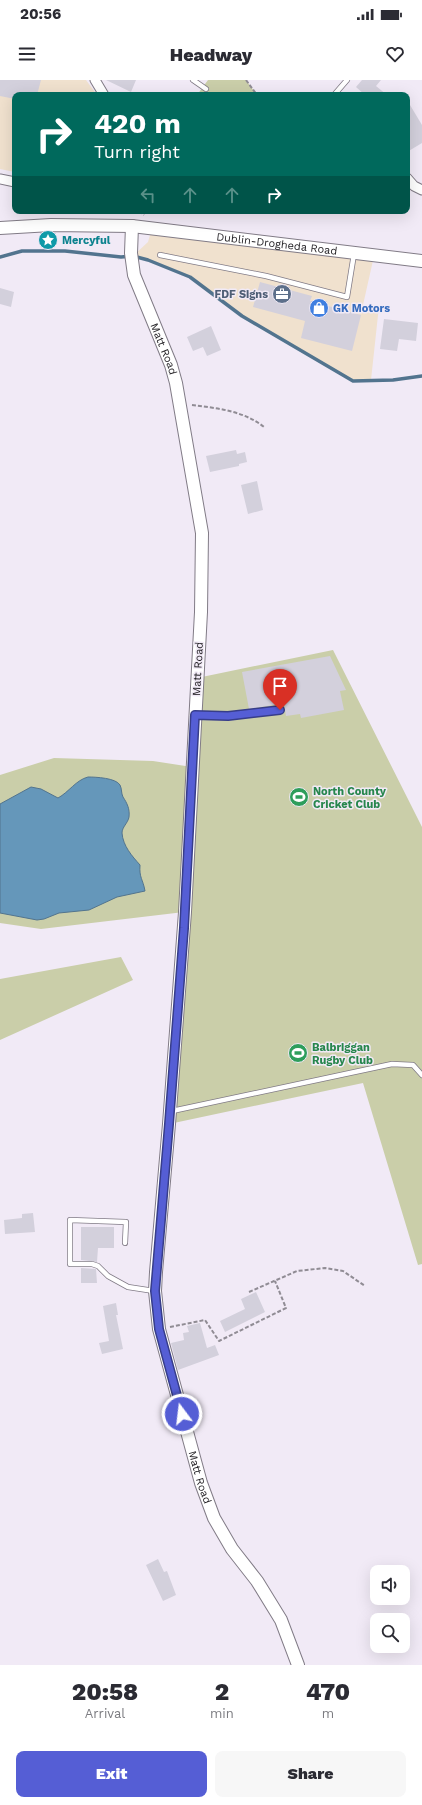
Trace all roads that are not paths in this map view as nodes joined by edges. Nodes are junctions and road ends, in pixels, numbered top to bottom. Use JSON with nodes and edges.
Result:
{"nodes":[{"id":1,"x":96,"y":80,"type":"edge"},
{"id":2,"x":193,"y":80,"type":"edge"},
{"id":3,"x":347,"y":80,"type":"edge"},
{"id":4,"x":206,"y":90,"type":"dead end"},
{"id":5,"x":102,"y":92,"type":"edge"},
{"id":6,"x":337,"y":92,"type":"edge"},
{"id":7,"x":0,"y":179,"type":"edge"},
{"id":8,"x":12,"y":181,"type":"edge"},
{"id":9,"x":410,"y":181,"type":"edge"},
{"id":10,"x":422,"y":190,"type":"edge"},
{"id":11,"x":132,"y":226,"type":"junction"},
{"id":12,"x":0,"y":228,"type":"edge"},
{"id":13,"x":354,"y":253,"type":"junction"},
{"id":14,"x":160,"y":255,"type":"dead end"},
{"id":15,"x":422,"y":261,"type":"edge"},
{"id":16,"x":280,"y":710,"type":"dead end"},
{"id":17,"x":195,"y":715,"type":"junction"},
{"id":18,"x":422,"y":1075,"type":"edge"},
{"id":19,"x":170,"y":1111,"type":"junction"},
{"id":20,"x":125,"y":1243,"type":"dead end"},
{"id":21,"x":155,"y":1291,"type":"junction"},
{"id":22,"x":298,"y":1665,"type":"edge"}],
"edges":[{"from":1,"to":5,"type":"street"},
{"from":2,"to":4,"type":"lane"},
{"from":3,"to":6,"type":"lane"},
{"from":7,"to":8,"type":"street"},
{"from":9,"to":10,"type":"street"},
{"from":11,"to":12,"type":"street","name":"Dublin-Drogheda Road"},
{"from":11,"to":13,"type":"street","name":"Dublin-Drogheda Road"},
{"from":11,"to":17,"type":"street","name":"Matt Road"},
{"from":13,"to":14,"type":"lane"},
{"from":13,"to":15,"type":"street","name":"Dublin-Drogheda Road"},
{"from":16,"to":17,"type":"lane"},
{"from":17,"to":19,"type":"street","name":"Matt Road"},
{"from":18,"to":19,"type":"lane"},
{"from":19,"to":21,"type":"street","name":"Matt Road"},
{"from":20,"to":21,"type":"lane"},
{"from":21,"to":22,"type":"street","name":"Matt Road"}]}
